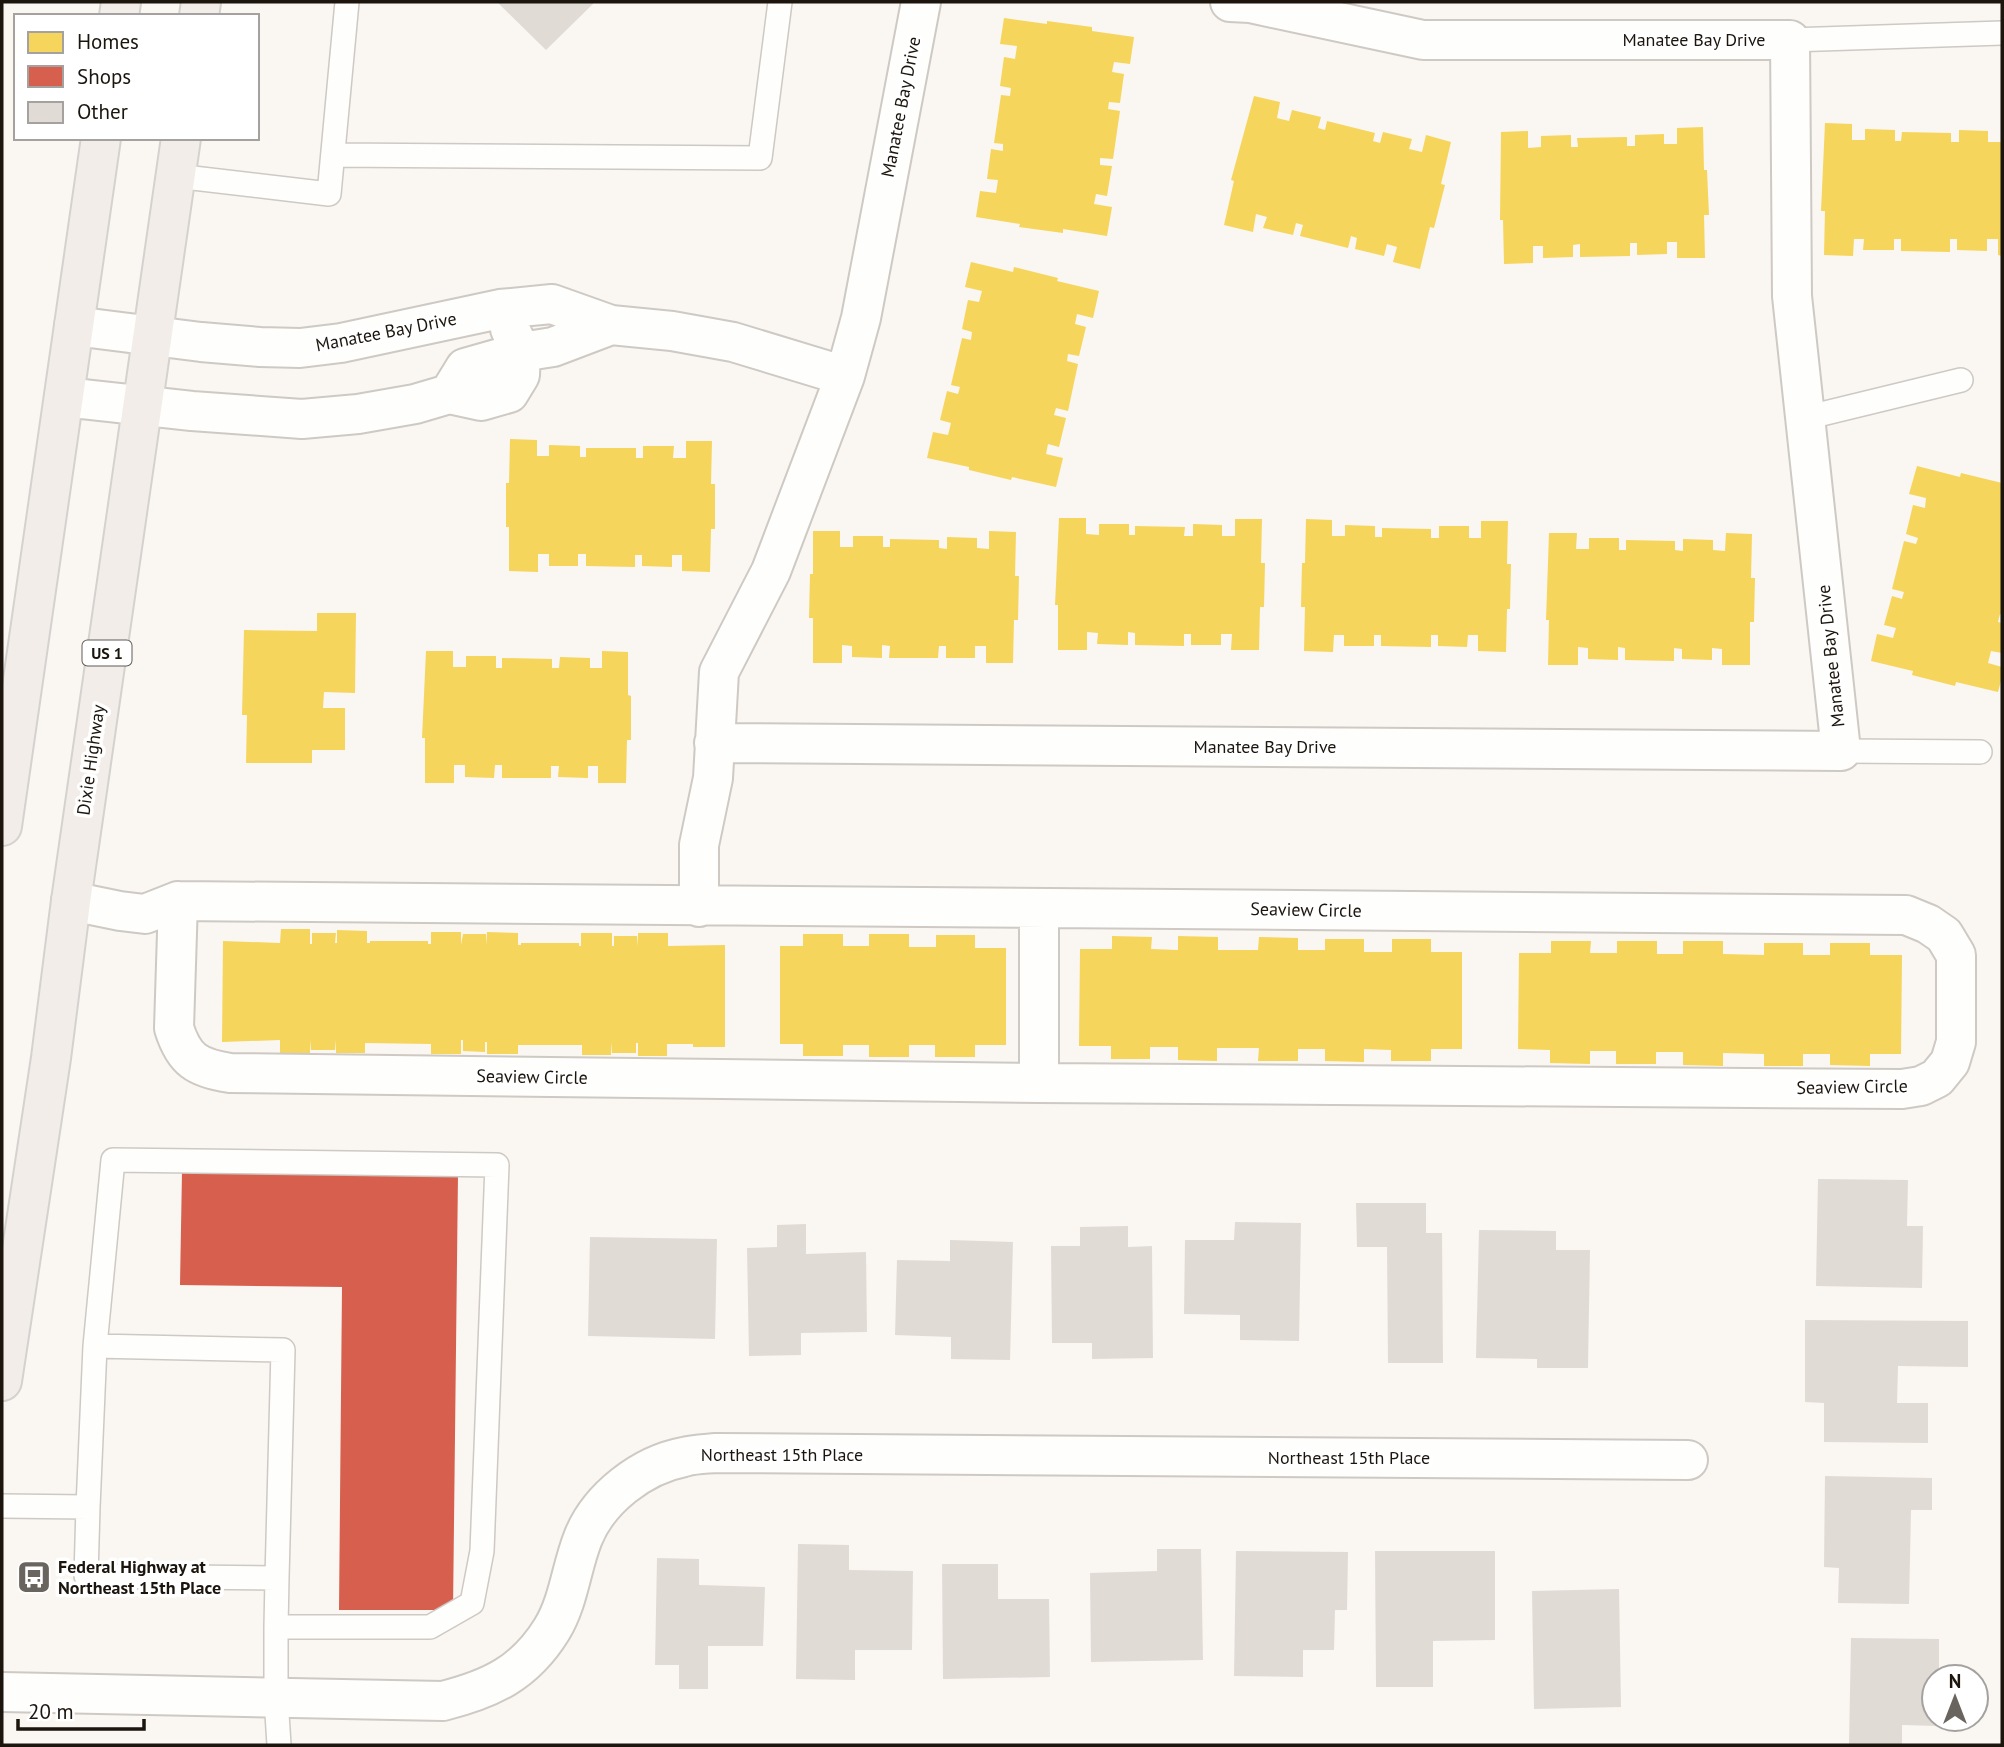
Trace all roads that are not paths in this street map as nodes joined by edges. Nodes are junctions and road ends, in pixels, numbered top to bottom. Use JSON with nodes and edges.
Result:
{"nodes":[{"id":1,"x":347,"y":2,"type":"edge"},
{"id":2,"x":780,"y":2,"type":"edge"},
{"id":3,"x":921,"y":2,"type":"edge"},
{"id":4,"x":1230,"y":2,"type":"edge"},
{"id":5,"x":2002,"y":33,"type":"edge"},
{"id":6,"x":1790,"y":40,"type":"junction"},
{"id":7,"x":101,"y":140,"type":"edge"},
{"id":8,"x":181,"y":140,"type":"edge"},
{"id":9,"x":333,"y":155,"type":"junction"},
{"id":10,"x":176,"y":176,"type":"junction"},
{"id":11,"x":500,"y":309,"type":"junction"},
{"id":12,"x":611,"y":325,"type":"junction"},
{"id":13,"x":74,"y":326,"type":"junction"},
{"id":14,"x":153,"y":336,"type":"junction"},
{"id":15,"x":521,"y":352,"type":"junction"},
{"id":16,"x":845,"y":376,"type":"junction"},
{"id":17,"x":1961,"y":380,"type":"dead end"},
{"id":18,"x":64,"y":397,"type":"junction"},
{"id":19,"x":142,"y":406,"type":"junction"},
{"id":20,"x":1805,"y":418,"type":"junction"},
{"id":21,"x":714,"y":743,"type":"junction"},
{"id":22,"x":1841,"y":751,"type":"junction"},
{"id":23,"x":1979,"y":752,"type":"dead end"},
{"id":24,"x":2,"y":826,"type":"edge"},
{"id":25,"x":71,"y":901,"type":"junction"},
{"id":26,"x":178,"y":901,"type":"junction"},
{"id":27,"x":699,"y":907,"type":"junction"},
{"id":28,"x":1039,"y":908,"type":"junction"},
{"id":29,"x":1039,"y":1083,"type":"junction"},
{"id":30,"x":94,"y":1346,"type":"junction"},
{"id":31,"x":2,"y":1381,"type":"edge"},
{"id":32,"x":1688,"y":1460,"type":"dead end"},
{"id":33,"x":2,"y":1506,"type":"edge"},
{"id":34,"x":88,"y":1507,"type":"junction"},
{"id":35,"x":277,"y":1578,"type":"junction"},
{"id":36,"x":276,"y":1627,"type":"junction"},
{"id":37,"x":2,"y":1692,"type":"edge"},
{"id":38,"x":276,"y":1698,"type":"junction"},
{"id":39,"x":279,"y":1745,"type":"edge"}],
"edges":[{"from":1,"to":9,"type":"lane"},
{"from":2,"to":9,"type":"lane"},
{"from":3,"to":16,"type":"street","name":"Manatee Bay Drive"},
{"from":4,"to":6,"type":"street","name":"Manatee Bay Drive"},
{"from":5,"to":6,"type":"lane"},
{"from":6,"to":20,"type":"street","name":"Manatee Bay Drive"},
{"from":7,"to":13,"type":"main road"},
{"from":8,"to":10,"type":"main road","name":"Dixie Highway","number":"US 1"},
{"from":9,"to":10,"type":"lane"},
{"from":10,"to":14,"type":"main road","name":"Dixie Highway","number":"US 1"},
{"from":11,"to":12,"type":"street","name":"Manatee Bay Drive"},
{"from":11,"to":14,"type":"street","name":"Manatee Bay Drive"},
{"from":11,"to":15,"type":"street"},
{"from":12,"to":15,"type":"street","name":"Manatee Bay Drive"},
{"from":12,"to":16,"type":"street","name":"Manatee Bay Drive"},
{"from":13,"to":14,"type":"street","name":"Manatee Bay Drive"},
{"from":13,"to":18,"type":"main road"},
{"from":14,"to":19,"type":"main road","name":"Dixie Highway","number":"US 1"},
{"from":15,"to":19,"type":"street"},
{"from":16,"to":21,"type":"street","name":"Manatee Bay Drive"},
{"from":17,"to":20,"type":"lane"},
{"from":18,"to":19,"type":"street"},
{"from":18,"to":24,"type":"main road"},
{"from":19,"to":25,"type":"main road","name":"Dixie Highway","number":"US 1"},
{"from":20,"to":22,"type":"street","name":"Manatee Bay Drive"},
{"from":21,"to":22,"type":"street","name":"Manatee Bay Drive"},
{"from":21,"to":27,"type":"street","name":"Manatee Bay Drive"},
{"from":22,"to":23,"type":"lane"},
{"from":25,"to":26,"type":"street","name":"Seaview Circle"},
{"from":25,"to":31,"type":"main road","name":"Dixie Highway","number":"US 1"},
{"from":26,"to":27,"type":"street","name":"Seaview Circle"},
{"from":26,"to":29,"type":"street","name":"Seaview Circle"},
{"from":27,"to":28,"type":"street","name":"Seaview Circle"},
{"from":28,"to":29,"type":"street"},
{"from":28,"to":29,"type":"street","name":"Seaview Circle"},
{"from":30,"to":34,"type":"lane"},
{"from":30,"to":35,"type":"lane"},
{"from":30,"to":36,"type":"lane"},
{"from":32,"to":38,"type":"street","name":"Northeast 15th Place"},
{"from":33,"to":34,"type":"lane"},
{"from":34,"to":35,"type":"lane"},
{"from":35,"to":36,"type":"lane"},
{"from":36,"to":38,"type":"lane"},
{"from":37,"to":38,"type":"street","name":"Northeast 15th Place"},
{"from":38,"to":39,"type":"lane"}]}
